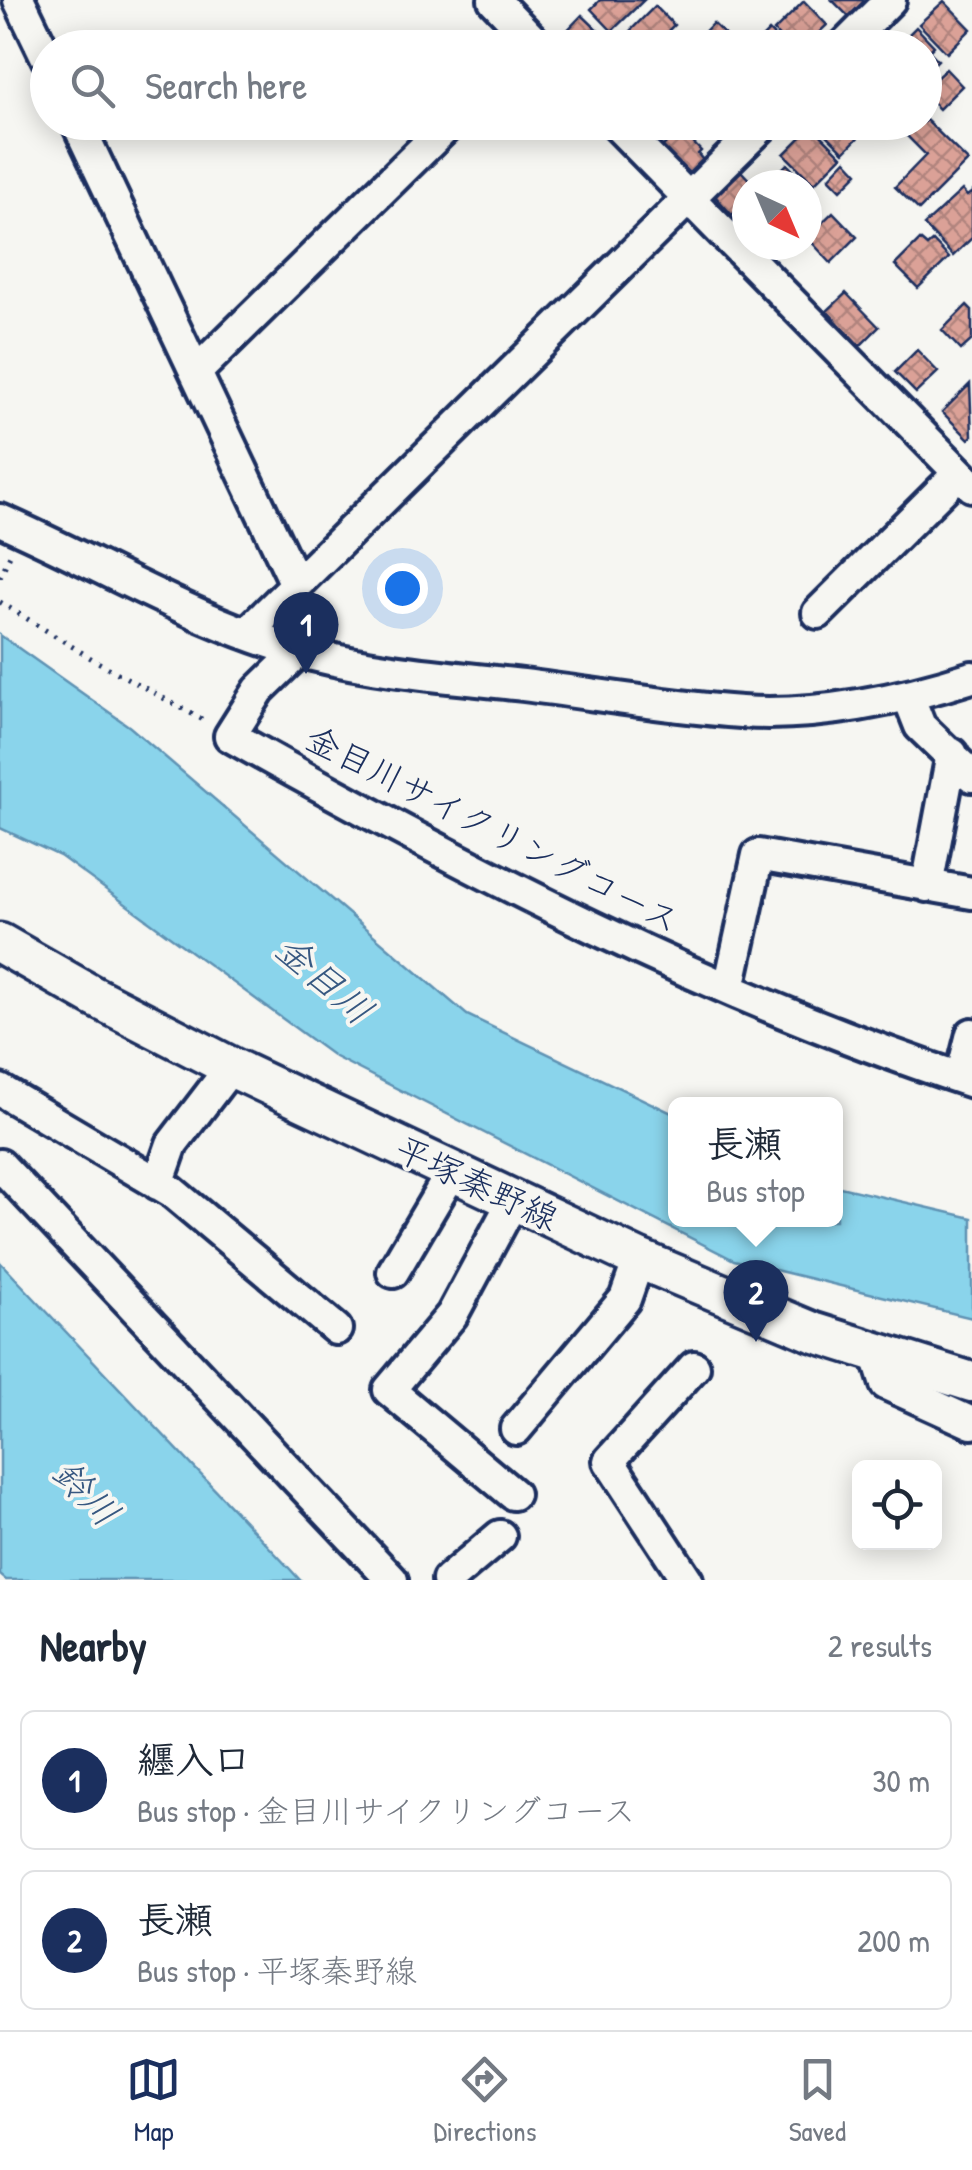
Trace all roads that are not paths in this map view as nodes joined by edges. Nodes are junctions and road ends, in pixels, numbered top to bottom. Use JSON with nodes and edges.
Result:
{"nodes":[{"id":1,"x":19,"y":0,"type":"edge"},
{"id":2,"x":494,"y":0,"type":"edge"},
{"id":3,"x":890,"y":0,"type":"edge"},
{"id":4,"x":34,"y":30,"type":"edge"},
{"id":5,"x":521,"y":30,"type":"edge"},
{"id":6,"x":860,"y":30,"type":"edge"},
{"id":7,"x":86,"y":140,"type":"edge"},
{"id":8,"x":433,"y":140,"type":"edge"},
{"id":9,"x":632,"y":140,"type":"edge"},
{"id":10,"x":748,"y":140,"type":"edge"},
{"id":11,"x":689,"y":198,"type":"junction"},
{"id":12,"x":196,"y":372,"type":"junction"},
{"id":13,"x":965,"y":480,"type":"edge"},
{"id":14,"x":0,"y":520,"type":"edge"},
{"id":15,"x":296,"y":584,"type":"junction"},
{"id":16,"x":818,"y":612,"type":"dead end"},
{"id":17,"x":248,"y":632,"type":"junction"},
{"id":18,"x":300,"y":650,"type":"junction"},
{"id":19,"x":972,"y":677,"type":"edge"},
{"id":20,"x":909,"y":698,"type":"junction"},
{"id":21,"x":962,"y":765,"type":"edge"},
{"id":22,"x":927,"y":886,"type":"junction"},
{"id":23,"x":972,"y":893,"type":"edge"},
{"id":24,"x":0,"y":942,"type":"edge"},
{"id":25,"x":729,"y":988,"type":"junction"},
{"id":26,"x":972,"y":1034,"type":"edge"},
{"id":27,"x":231,"y":1067,"type":"junction"},
{"id":28,"x":966,"y":1080,"type":"edge"},
{"id":29,"x":0,"y":1090,"type":"edge"},
{"id":30,"x":0,"y":1164,"type":"edge"},
{"id":31,"x":452,"y":1172,"type":"junction"},
{"id":32,"x":158,"y":1184,"type":"junction"},
{"id":33,"x":513,"y":1201,"type":"junction"},
{"id":34,"x":639,"y":1260,"type":"junction"},
{"id":35,"x":393,"y":1272,"type":"dead end"},
{"id":36,"x":336,"y":1330,"type":"dead end"},
{"id":37,"x":878,"y":1355,"type":"junction"},
{"id":38,"x":694,"y":1367,"type":"dead end"},
{"id":39,"x":972,"y":1382,"type":"edge"},
{"id":40,"x":972,"y":1423,"type":"edge"},
{"id":41,"x":516,"y":1429,"type":"dead end"},
{"id":42,"x":513,"y":1494,"type":"dead end"},
{"id":43,"x":500,"y":1536,"type":"dead end"},
{"id":44,"x":392,"y":1580,"type":"edge"},
{"id":45,"x":448,"y":1580,"type":"edge"},
{"id":46,"x":687,"y":1580,"type":"edge"}],
"edges":[{"from":1,"to":4,"type":"street"},
{"from":2,"to":5,"type":"street"},
{"from":3,"to":6,"type":"street"},
{"from":7,"to":12,"type":"street"},
{"from":8,"to":12,"type":"street"},
{"from":9,"to":11,"type":"street"},
{"from":10,"to":11,"type":"street"},
{"from":11,"to":13,"type":"street"},
{"from":11,"to":15,"type":"street"},
{"from":12,"to":15,"type":"street"},
{"from":13,"to":16,"type":"street"},
{"from":14,"to":17,"type":"street"},
{"from":15,"to":17,"type":"street"},
{"from":17,"to":18,"type":"street"},
{"from":18,"to":20,"type":"street"},
{"from":18,"to":25,"type":"street","name":"金目川サイクリングコース"},
{"from":19,"to":20,"type":"street"},
{"from":20,"to":21,"type":"street"},
{"from":21,"to":22,"type":"street"},
{"from":22,"to":23,"type":"street"},
{"from":22,"to":25,"type":"street"},
{"from":24,"to":27,"type":"main road","name":"平塚秦野線"},
{"from":25,"to":28,"type":"street","name":"金目川サイクリングコース"},
{"from":26,"to":28,"type":"street"},
{"from":27,"to":31,"type":"main road","name":"平塚秦野線"},
{"from":27,"to":32,"type":"street"},
{"from":29,"to":32,"type":"street"},
{"from":30,"to":44,"type":"street"},
{"from":31,"to":33,"type":"main road","name":"平塚秦野線"},
{"from":31,"to":35,"type":"street"},
{"from":32,"to":36,"type":"street"},
{"from":33,"to":34,"type":"main road","name":"平塚秦野線"},
{"from":33,"to":42,"type":"street"},
{"from":34,"to":37,"type":"main road","name":"平塚秦野線"},
{"from":34,"to":41,"type":"street"},
{"from":37,"to":39,"type":"main road","name":"平塚秦野線"},
{"from":37,"to":40,"type":"street"},
{"from":38,"to":46,"type":"street"},
{"from":43,"to":45,"type":"street"}]}
